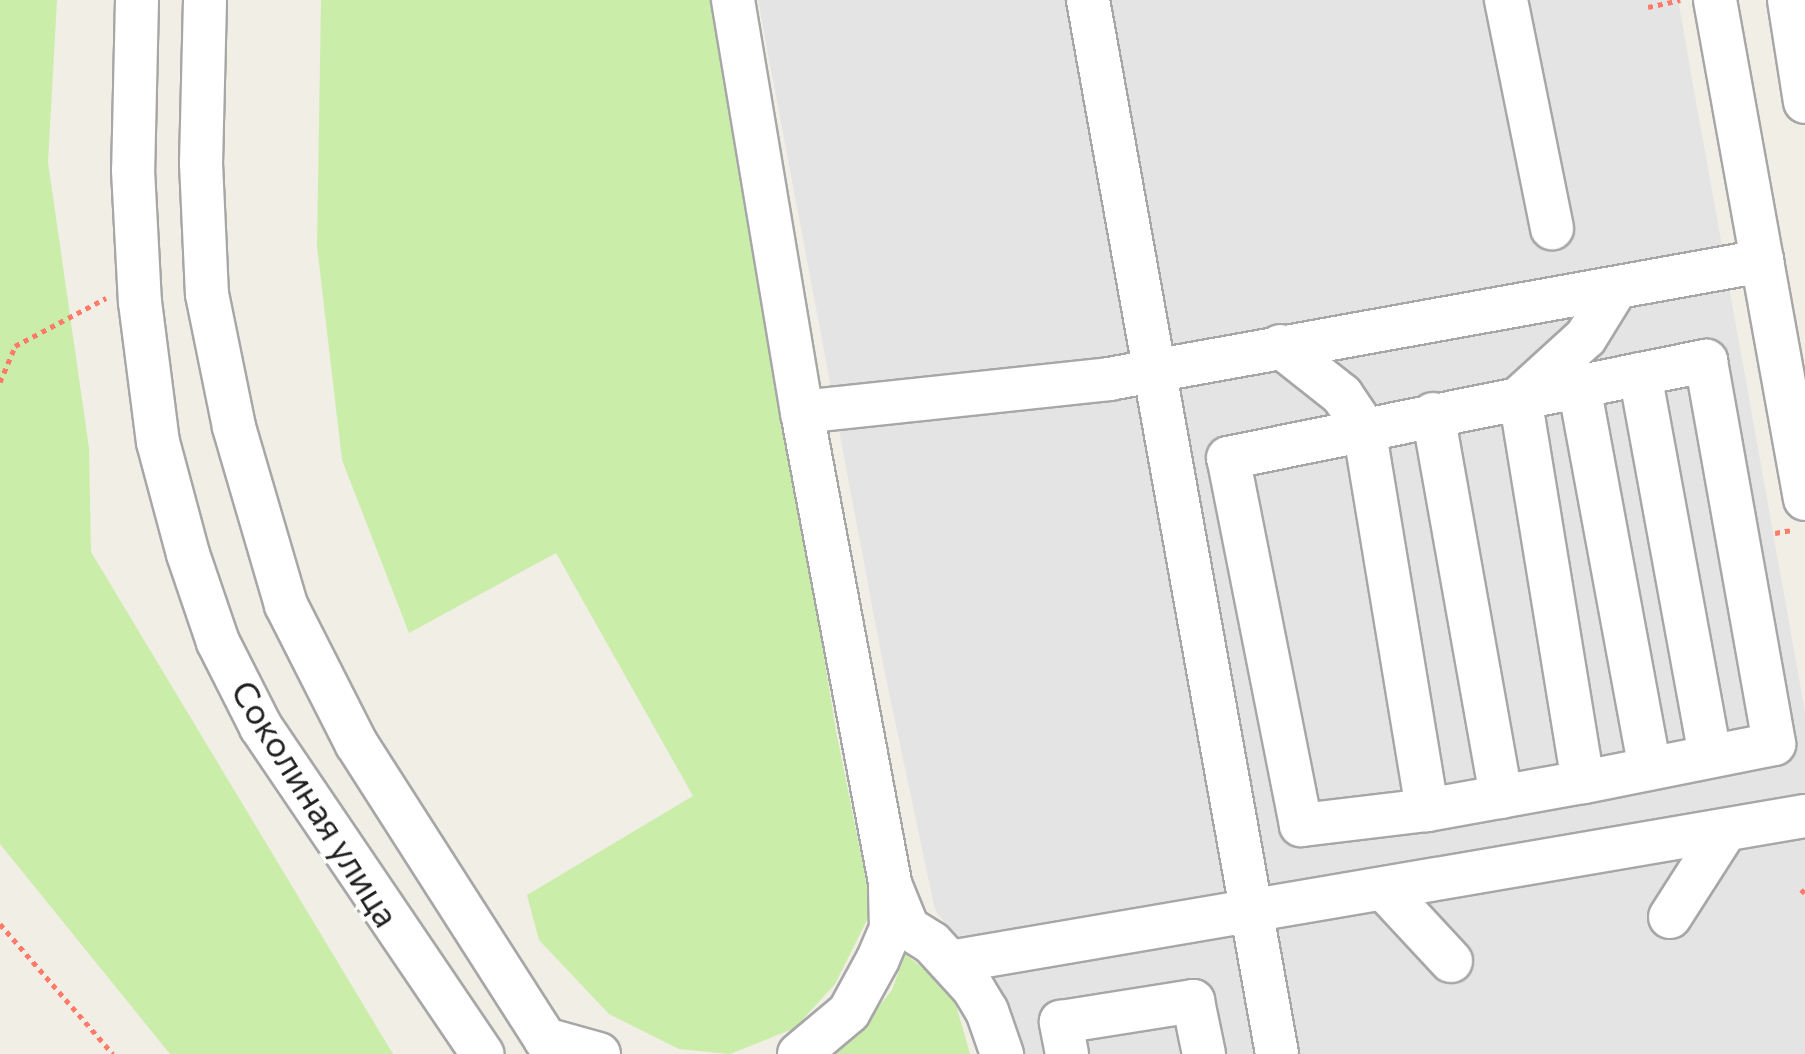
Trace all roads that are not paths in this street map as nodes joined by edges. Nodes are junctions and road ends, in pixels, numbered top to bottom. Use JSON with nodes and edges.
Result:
{"nodes":[{"id":1,"x":137,"y":0,"type":"edge"},
{"id":2,"x":205,"y":0,"type":"edge"},
{"id":3,"x":733,"y":0,"type":"edge"},
{"id":4,"x":1088,"y":0,"type":"edge"},
{"id":5,"x":1506,"y":0,"type":"edge"},
{"id":6,"x":1715,"y":0,"type":"edge"},
{"id":7,"x":1789,"y":0,"type":"edge"},
{"id":8,"x":1805,"y":102,"type":"edge"},
{"id":9,"x":1552,"y":228,"type":"dead end"},
{"id":10,"x":1762,"y":261,"type":"junction"},
{"id":11,"x":1615,"y":290,"type":"junction"},
{"id":12,"x":1280,"y":346,"type":"junction"},
{"id":13,"x":1154,"y":372,"type":"junction"},
{"id":14,"x":1640,"y":374,"type":"junction"},
{"id":15,"x":1579,"y":386,"type":"junction"},
{"id":16,"x":1520,"y":398,"type":"junction"},
{"id":17,"x":802,"y":412,"type":"junction"},
{"id":18,"x":1434,"y":414,"type":"junction"},
{"id":19,"x":1364,"y":428,"type":"junction"},
{"id":20,"x":1805,"y":499,"type":"edge"},
{"id":21,"x":1710,"y":756,"type":"junction"},
{"id":22,"x":1650,"y":768,"type":"junction"},
{"id":23,"x":1584,"y":782,"type":"junction"},
{"id":24,"x":1501,"y":796,"type":"junction"},
{"id":25,"x":1427,"y":810,"type":"junction"},
{"id":26,"x":1805,"y":816,"type":"edge"},
{"id":27,"x":1725,"y":830,"type":"junction"},
{"id":28,"x":890,"y":884,"type":"junction"},
{"id":29,"x":1385,"y":890,"type":"junction"},
{"id":30,"x":1254,"y":913,"type":"junction"},
{"id":31,"x":1670,"y":917,"type":"dead end"},
{"id":32,"x":1451,"y":961,"type":"dead end"},
{"id":33,"x":950,"y":962,"type":"junction"},
{"id":34,"x":550,"y":1047,"type":"edge"},
{"id":35,"x":482,"y":1054,"type":"edge"},
{"id":36,"x":599,"y":1054,"type":"edge"},
{"id":37,"x":800,"y":1054,"type":"edge"},
{"id":38,"x":1002,"y":1054,"type":"edge"},
{"id":39,"x":1066,"y":1054,"type":"edge"},
{"id":40,"x":1204,"y":1054,"type":"edge"},
{"id":41,"x":1277,"y":1054,"type":"edge"}],
"edges":[{"from":1,"to":35,"type":"street","name":"Соколиная улица"},
{"from":2,"to":34,"type":"street","name":"Соколиная улица"},
{"from":3,"to":17,"type":"street"},
{"from":4,"to":13,"type":"street"},
{"from":5,"to":9,"type":"street"},
{"from":6,"to":10,"type":"street"},
{"from":7,"to":8,"type":"street"},
{"from":10,"to":11,"type":"street"},
{"from":10,"to":20,"type":"street"},
{"from":11,"to":12,"type":"street"},
{"from":11,"to":16,"type":"street"},
{"from":12,"to":13,"type":"street"},
{"from":12,"to":19,"type":"street"},
{"from":13,"to":17,"type":"street"},
{"from":13,"to":30,"type":"street"},
{"from":14,"to":15,"type":"street"},
{"from":14,"to":21,"type":"street"},
{"from":14,"to":21,"type":"street"},
{"from":15,"to":16,"type":"street"},
{"from":15,"to":22,"type":"street"},
{"from":16,"to":18,"type":"street"},
{"from":16,"to":23,"type":"street"},
{"from":17,"to":28,"type":"street"},
{"from":18,"to":19,"type":"street"},
{"from":18,"to":24,"type":"street"},
{"from":19,"to":25,"type":"street"},
{"from":19,"to":25,"type":"street"},
{"from":21,"to":22,"type":"street"},
{"from":22,"to":23,"type":"street"},
{"from":23,"to":24,"type":"street"},
{"from":24,"to":25,"type":"street"},
{"from":26,"to":27,"type":"street"},
{"from":27,"to":29,"type":"street"},
{"from":27,"to":31,"type":"street"},
{"from":28,"to":33,"type":"street"},
{"from":28,"to":37,"type":"street"},
{"from":29,"to":30,"type":"street"},
{"from":29,"to":32,"type":"street"},
{"from":30,"to":33,"type":"street"},
{"from":30,"to":41,"type":"street"},
{"from":33,"to":38,"type":"street"},
{"from":34,"to":36,"type":"street"},
{"from":39,"to":40,"type":"street"}]}
